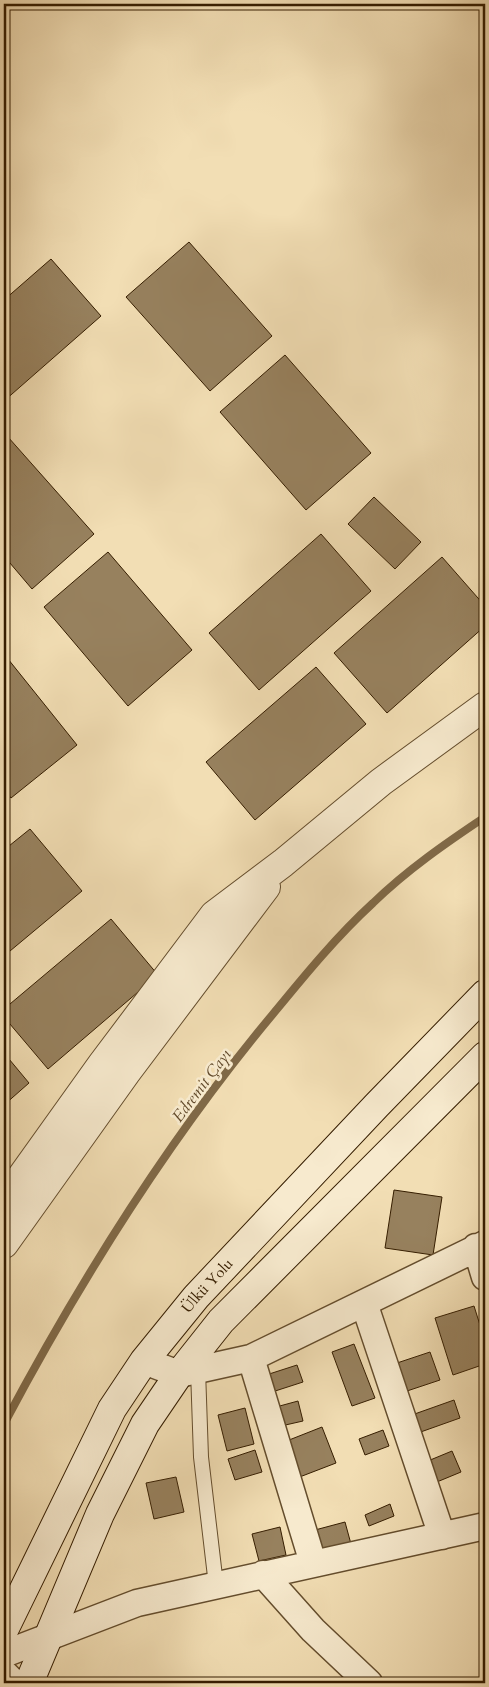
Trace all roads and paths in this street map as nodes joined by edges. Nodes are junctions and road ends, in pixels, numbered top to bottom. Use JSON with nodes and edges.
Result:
{"nodes":[{"id":1,"x":485,"y":706,"type":"edge"},
{"id":2,"x":283,"y":863,"type":"junction"},
{"id":3,"x":485,"y":994,"type":"edge"},
{"id":4,"x":485,"y":1056,"type":"edge"},
{"id":5,"x":4,"y":1201,"type":"edge"},
{"id":6,"x":4,"y":1244,"type":"edge"},
{"id":7,"x":481,"y":1245,"type":"edge"},
{"id":8,"x":485,"y":1276,"type":"edge"},
{"id":9,"x":364,"y":1303,"type":"junction"},
{"id":10,"x":251,"y":1358,"type":"junction"},
{"id":11,"x":144,"y":1361,"type":"junction"},
{"id":12,"x":188,"y":1372,"type":"junction"},
{"id":13,"x":485,"y":1526,"type":"edge"},
{"id":14,"x":442,"y":1536,"type":"junction"},
{"id":15,"x":313,"y":1563,"type":"junction"},
{"id":16,"x":263,"y":1574,"type":"junction"},
{"id":17,"x":216,"y":1585,"type":"junction"},
{"id":18,"x":4,"y":1630,"type":"edge"},
{"id":19,"x":51,"y":1636,"type":"junction"},
{"id":20,"x":4,"y":1654,"type":"edge"},
{"id":21,"x":4,"y":1673,"type":"edge"},
{"id":22,"x":14,"y":1683,"type":"edge"},
{"id":23,"x":29,"y":1683,"type":"edge"},
{"id":24,"x":369,"y":1683,"type":"edge"}],
"edges":[{"from":1,"to":2,"type":"main road"},
{"from":2,"to":5,"type":"main road"},
{"from":2,"to":6,"type":"main road"},
{"from":3,"to":11,"type":"main road","name":"Ülkü Yolu"},
{"from":4,"to":12,"type":"main road"},
{"from":7,"to":8,"type":"street"},
{"from":7,"to":9,"type":"street"},
{"from":9,"to":10,"type":"street"},
{"from":9,"to":14,"type":"street"},
{"from":10,"to":12,"type":"street"},
{"from":10,"to":15,"type":"street"},
{"from":11,"to":12,"type":"street"},
{"from":11,"to":18,"type":"main road","name":"Ülkü Yolu"},
{"from":12,"to":17,"type":"lane"},
{"from":12,"to":19,"type":"main road"},
{"from":13,"to":14,"type":"street"},
{"from":14,"to":15,"type":"street"},
{"from":15,"to":16,"type":"street"},
{"from":16,"to":17,"type":"street"},
{"from":16,"to":24,"type":"street"},
{"from":17,"to":19,"type":"street"},
{"from":19,"to":20,"type":"street"},
{"from":19,"to":23,"type":"main road"},
{"from":21,"to":22,"type":"street"}]}
